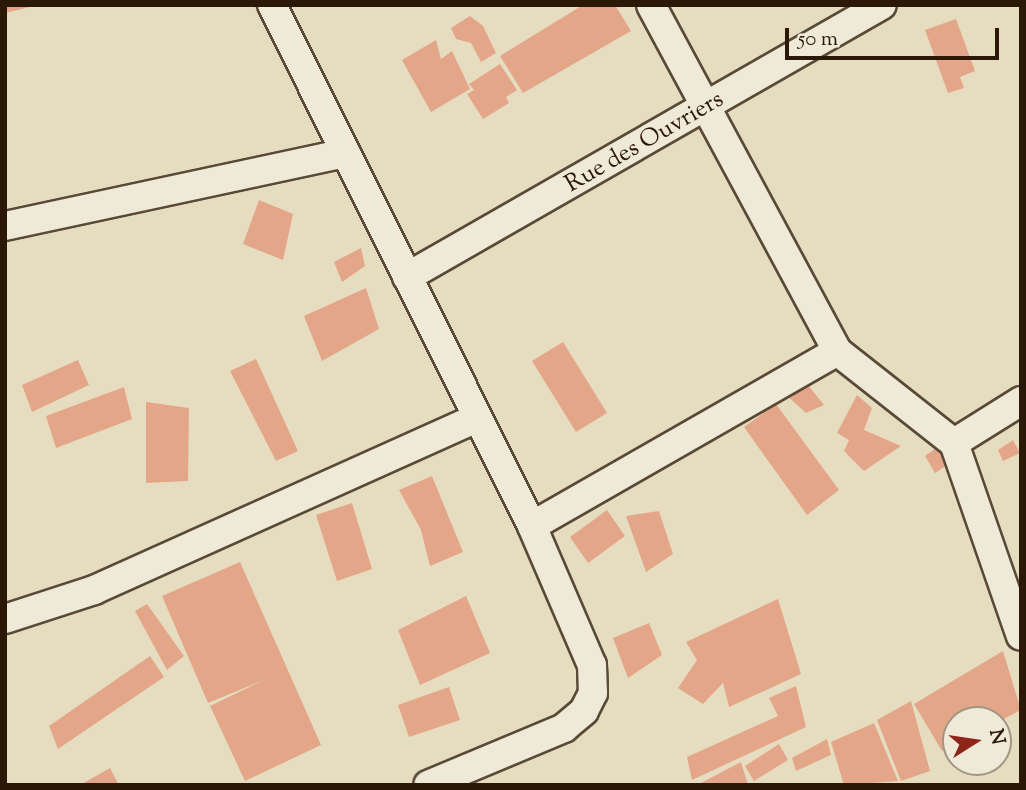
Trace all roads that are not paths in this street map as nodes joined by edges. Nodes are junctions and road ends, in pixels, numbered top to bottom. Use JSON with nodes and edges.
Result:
{"nodes":[{"id":1,"x":272,"y":5,"type":"edge"},
{"id":2,"x":651,"y":5,"type":"edge"},
{"id":3,"x":882,"y":5,"type":"edge"},
{"id":4,"x":707,"y":109,"type":"junction"},
{"id":5,"x":345,"y":153,"type":"junction"},
{"id":6,"x":5,"y":226,"type":"edge"},
{"id":7,"x":407,"y":277,"type":"junction"},
{"id":8,"x":837,"y":351,"type":"junction"},
{"id":9,"x":1021,"y":401,"type":"edge"},
{"id":10,"x":475,"y":419,"type":"junction"},
{"id":11,"x":954,"y":443,"type":"junction"},
{"id":12,"x":532,"y":526,"type":"junction"},
{"id":13,"x":5,"y":619,"type":"edge"},
{"id":14,"x":1021,"y":636,"type":"edge"},
{"id":15,"x":428,"y":785,"type":"edge"}],
"edges":[{"from":1,"to":5,"type":"street"},
{"from":2,"to":4,"type":"street"},
{"from":3,"to":4,"type":"street","name":"Rue des Ouvriers"},
{"from":4,"to":7,"type":"street","name":"Rue des Ouvriers"},
{"from":4,"to":8,"type":"street"},
{"from":5,"to":6,"type":"street"},
{"from":5,"to":7,"type":"street"},
{"from":7,"to":10,"type":"street"},
{"from":8,"to":11,"type":"street"},
{"from":8,"to":12,"type":"street"},
{"from":9,"to":11,"type":"street"},
{"from":10,"to":12,"type":"street"},
{"from":10,"to":13,"type":"street"},
{"from":11,"to":14,"type":"street"},
{"from":12,"to":15,"type":"street"}]}
